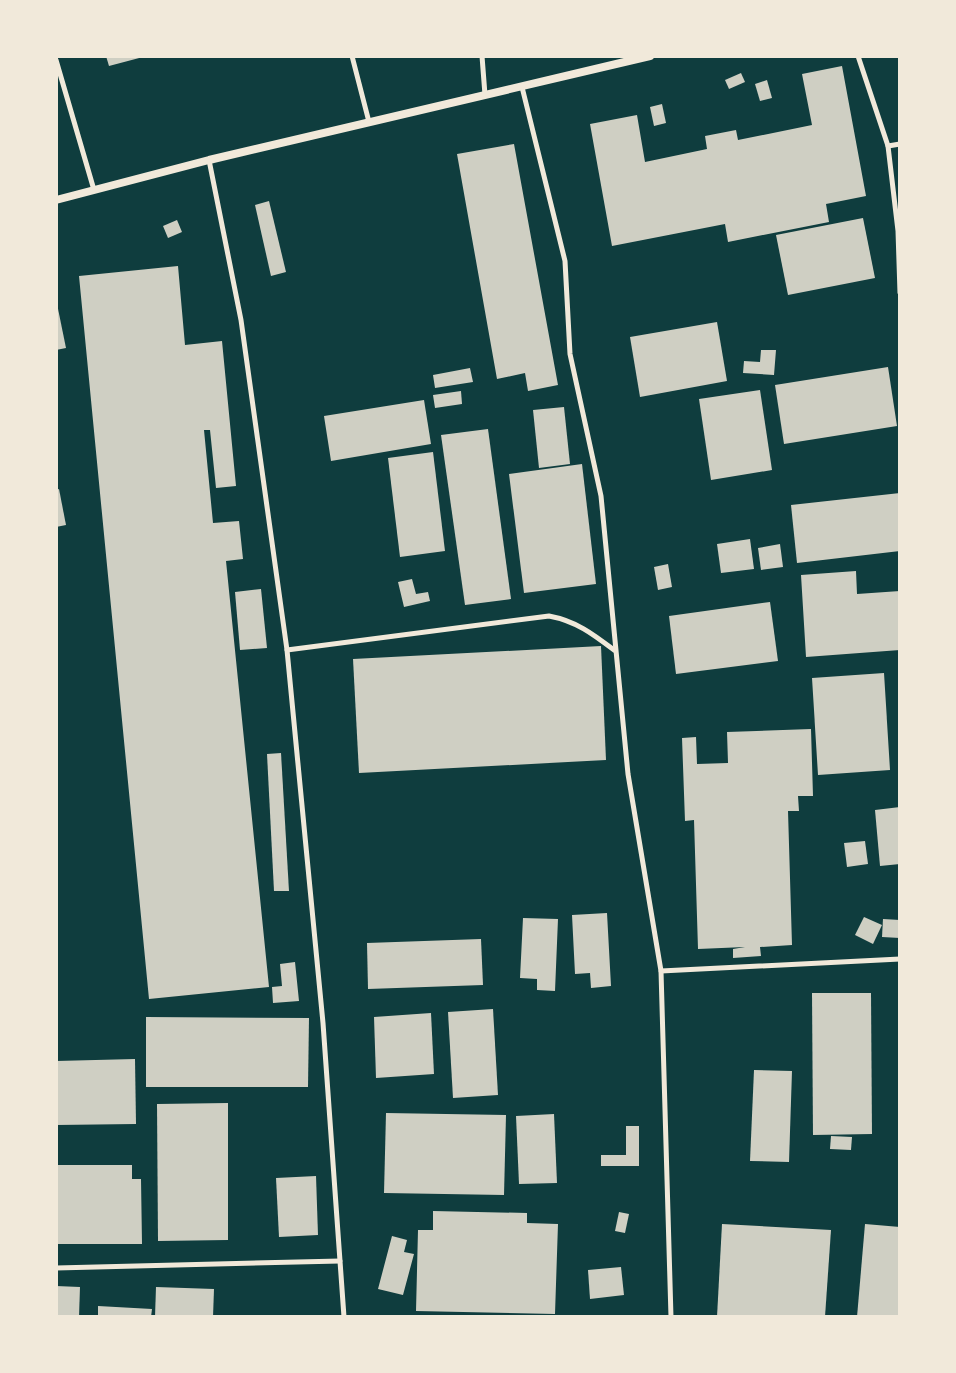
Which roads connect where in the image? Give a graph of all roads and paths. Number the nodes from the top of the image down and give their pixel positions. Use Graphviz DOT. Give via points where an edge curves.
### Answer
graph roads {
  1 [pos="352,56"];
  2 [pos="482,56"];
  3 [pos="650,56"];
  4 [pos="858,56"];
  5 [pos="56,60"];
  6 [pos="522,87"];
  7 [pos="485,95"];
  8 [pos="370,123"];
  9 [pos="900,144"];
  10 [pos="888,146"];
  11 [pos="209,160"];
  12 [pos="94,191"];
  13 [pos="56,200"];
  14 [pos="900,293"];
  15 [pos="287,650"];
  16 [pos="616,651"];
  17 [pos="900,959"];
  18 [pos="661,971"];
  19 [pos="340,1261"];
  20 [pos="56,1268"];
  21 [pos="344,1317"];
  22 [pos="671,1317"];
  1 -- 8 [label="lane"];
  2 -- 7 [label="lane"];
  3 -- 6 [label="street"];
  4 -- 10 [label="lane"];
  5 -- 12 [label="lane"];
  6 -- 7 [label="street"];
  6 -- 16 [label="lane" via="565,261 570,354 601,496"];
  7 -- 8 [label="street"];
  8 -- 11 [label="street"];
  9 -- 10 [label="lane"];
  10 -- 14 [label="lane"];
  11 -- 12 [label="street"];
  11 -- 15 [label="lane" via="241,320"];
  12 -- 13 [label="street"];
  15 -- 16 [label="lane" via="549,616 583,626"];
  15 -- 19 [label="lane"];
  16 -- 18 [label="lane" via="628,774"];
  17 -- 18 [label="lane"];
  18 -- 22 [label="lane"];
  19 -- 20 [label="lane"];
  19 -- 21 [label="lane"];
}
